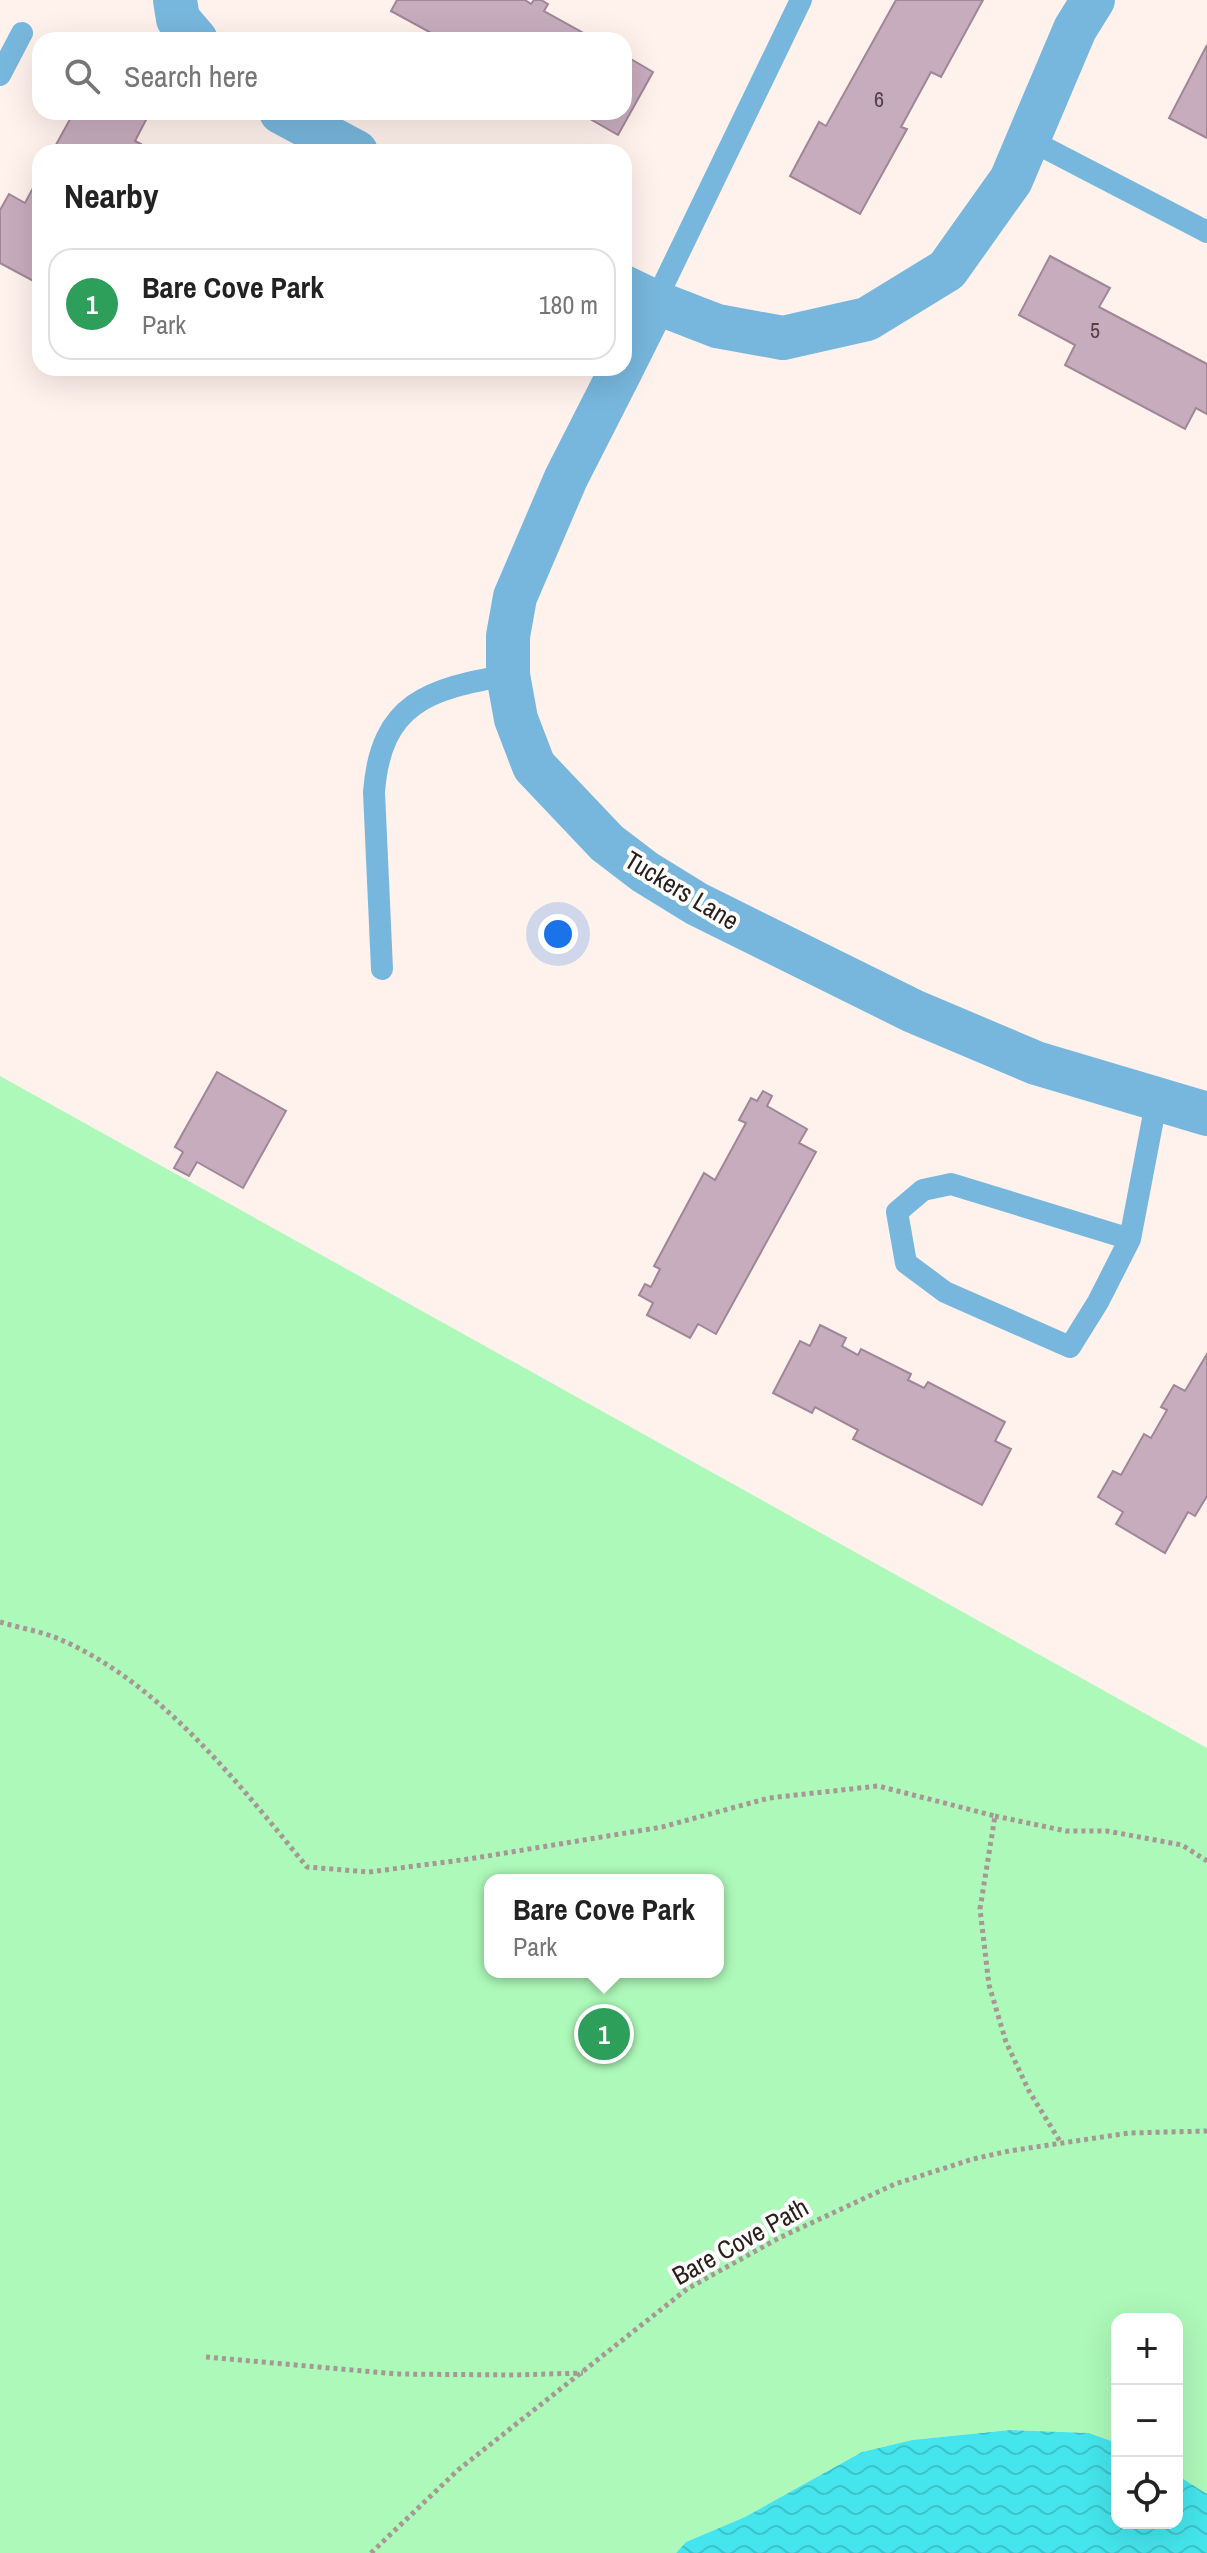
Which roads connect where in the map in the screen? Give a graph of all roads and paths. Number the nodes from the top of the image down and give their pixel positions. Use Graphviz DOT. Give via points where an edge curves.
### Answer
graph roads {
  1 [pos="175,0"];
  2 [pos="801,0"];
  3 [pos="1093,0"];
  4 [pos="189,32"];
  5 [pos="22,33"];
  6 [pos="0,75"];
  7 [pos="296,120"];
  8 [pos="1028,139"];
  9 [pos="341,144"];
  10 [pos="1207,232"];
  11 [pos="640,294"];
  12 [pos="632,328"];
  13 [pos="618,376"];
  14 [pos="508,675"];
  15 [pos="382,969"];
  16 [pos="1157,1098"];
  17 [pos="1207,1114"];
  18 [pos="1130,1239"];
  19 [pos="0,1622"];
  20 [pos="995,1816"];
  21 [pos="1207,1861"];
  22 [pos="1207,2131"];
  23 [pos="1061,2143"];
  24 [pos="206,2357"];
  25 [pos="583,2373"];
  26 [pos="371,2553"];
  1 -- 4 [label="street" via="178,19"];
  2 -- 11 [label="lane"];
  3 -- 8 [label="street" via="1075,29"];
  5 -- 6 [label="lane"];
  7 -- 9 [label="street"];
  8 -- 10 [label="lane"];
  8 -- 11 [label="street" via="1011,180 947,270 867,319 783,338 717,326"];
  11 -- 12 [label="street, Tuckers Lane"];
  13 -- 14 [label="street, Tuckers Lane" via="566,478 515,597"];
  14 -- 15 [label="lane" via="457,684 425,698 401,715 385,737 374,792"];
  14 -- 16 [label="street, Tuckers Lane" via="516,719 534,766 607,843 645,872 711,911 913,1011 1036,1063"];
  16 -- 17 [label="street, Tuckers Lane"];
  16 -- 18 [label="lane"];
  18 -- 18 [label="lane" via="1070,1347 945,1292 906,1263 897,1212 923,1190 951,1184"];
  19 -- 20 [label="path" via="59,1639 133,1681 256,1805 307,1867 369,1872 469,1859 662,1827 769,1798 878,1786"];
  20 -- 21 [label="path" via="1182,1845"];
  20 -- 23 [label="path" via="980,1909 989,1985 1006,2042"];
  22 -- 23 [label="path, Bare Cove Path" via="1129,2133"];
  23 -- 25 [label="path, Bare Cove Path" via="973,2159 895,2184 779,2238 687,2289"];
  24 -- 25 [label="path" via="397,2374"];
  25 -- 26 [label="path, Bare Cove Path" via="458,2470"];
}
